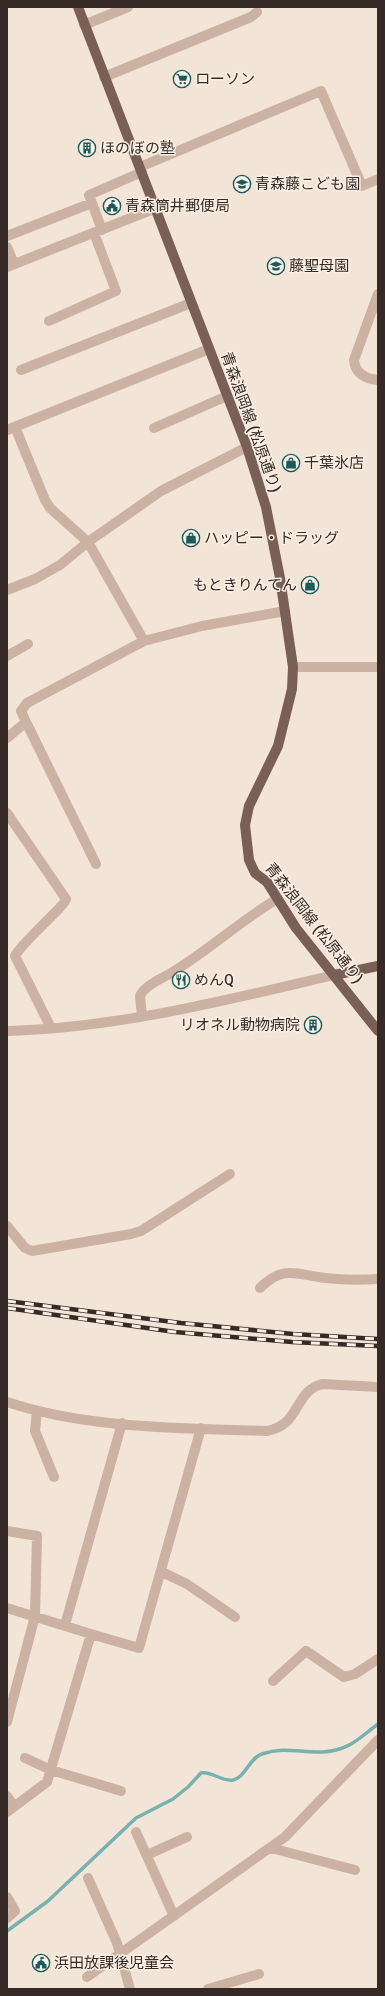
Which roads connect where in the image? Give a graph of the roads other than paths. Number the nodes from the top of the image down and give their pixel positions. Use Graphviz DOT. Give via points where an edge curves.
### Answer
graph roads {
  1 [pos="78,7"];
  2 [pos="128,7"];
  3 [pos="257,12"];
  4 [pos="84,24"];
  5 [pos="104,77"];
  6 [pos="141,169"];
  7 [pos="378,179"];
  8 [pos="92,203"];
  9 [pos="156,208"];
  10 [pos="98,232"];
  11 [pos="7,236"];
  12 [pos="7,247"];
  13 [pos="11,266"];
  14 [pos="378,294"];
  15 [pos="192,303"];
  16 [pos="49,321"];
  17 [pos="209,349"];
  18 [pos="22,370"];
  19 [pos="378,380"];
  20 [pos="227,396"];
  21 [pos="11,428"];
  22 [pos="154,428"];
  23 [pos="247,447"];
  24 [pos="88,542"];
  25 [pos="7,590"];
  26 [pos="285,611"];
  27 [pos="144,641"];
  28 [pos="28,644"];
  29 [pos="7,656"];
  30 [pos="293,667"];
  31 [pos="378,667"];
  32 [pos="26,722"];
  33 [pos="7,738"];
  34 [pos="7,813"];
  35 [pos="96,864"];
  36 [pos="277,899"];
  37 [pos="378,966"];
  38 [pos="334,975"];
  39 [pos="142,1016"];
  40 [pos="51,1028"];
  41 [pos="7,1031"];
  42 [pos="378,1031"];
  43 [pos="230,1174"];
  44 [pos="7,1226"];
  45 [pos="378,1279"];
  46 [pos="260,1288"];
  47 [pos="378,1387"];
  48 [pos="7,1402"];
  49 [pos="37,1411"];
  50 [pos="122,1423"];
  51 [pos="202,1428"];
  52 [pos="54,1477"];
  53 [pos="7,1531"];
  54 [pos="162,1572"];
  55 [pos="7,1608"];
  56 [pos="35,1616"];
  57 [pos="235,1617"];
  58 [pos="65,1625"];
  59 [pos="91,1634"];
  60 [pos="378,1659"];
  61 [pos="273,1681"];
  62 [pos="7,1722"];
  63 [pos="378,1740"];
  64 [pos="25,1758"];
  65 [pos="51,1770"];
  66 [pos="120,1791"];
  67 [pos="7,1796"];
  68 [pos="11,1809"];
  69 [pos="136,1832"];
  70 [pos="187,1837"];
  71 [pos="271,1848"];
  72 [pos="147,1855"];
  73 [pos="354,1870"];
  74 [pos="88,1878"];
  75 [pos="7,1897"];
  76 [pos="174,1916"];
  77 [pos="7,1918"];
  78 [pos="119,1955"];
  79 [pos="259,1974"];
  80 [pos="87,1977"];
  81 [pos="130,1989"];
  82 [pos="208,1989"];
  1 -- 4 [label="main road, 青森浪岡線 (松原通り)"];
  2 -- 4 [label="street"];
  3 -- 5 [label="street" via="251,17"];
  4 -- 5 [label="main road, 青森浪岡線 (松原通り)"];
  5 -- 6 [label="main road, 青森浪岡線 (松原通り)"];
  6 -- 7 [label="street" via="320,91 362,186"];
  6 -- 8 [label="street" via="91,193 89,195"];
  6 -- 9 [label="main road, 青森浪岡線 (松原通り)"];
  8 -- 10 [label="street"];
  8 -- 11 [label="street"];
  9 -- 10 [label="street"];
  9 -- 15 [label="main road, 青森浪岡線 (松原通り)"];
  10 -- 13 [label="street"];
  10 -- 16 [label="street" via="116,291"];
  12 -- 13 [label="street"];
  14 -- 19 [label="street" via="354,360 355,366 365,378"];
  15 -- 17 [label="main road, 青森浪岡線 (松原通り)"];
  15 -- 18 [label="street"];
  17 -- 20 [label="main road, 青森浪岡線 (松原通り)"];
  17 -- 21 [label="street"];
  20 -- 22 [label="street"];
  20 -- 23 [label="main road, 青森浪岡線 (松原通り)"];
  21 -- 24 [label="street" via="50,508"];
  23 -- 24 [label="street" via="161,491"];
  23 -- 26 [label="main road, 青森浪岡線 (松原通り)" via="266,506"];
  24 -- 25 [label="street" via="60,565"];
  24 -- 27 [label="street"];
  26 -- 27 [label="street" via="202,626"];
  26 -- 30 [label="main road, 青森浪岡線 (松原通り)"];
  27 -- 32 [label="street" via="27,703 21,711"];
  28 -- 29 [label="street"];
  30 -- 31 [label="street"];
  30 -- 36 [label="main road, 青森浪岡線 (松原通り)" via="292,689 278,746 249,806 245,825 247,849 255,873 267,882"];
  32 -- 33 [label="street"];
  32 -- 35 [label="street"];
  34 -- 40 [label="street" via="66,899 15,956"];
  36 -- 38 [label="main road, 青森浪岡線 (松原通り)" via="296,928"];
  36 -- 39 [label="street" via="182,966 146,988 140,996"];
  37 -- 38 [label="main road"];
  38 -- 39 [label="street"];
  38 -- 42 [label="main road, 青森浪岡線 (松原通り)"];
  39 -- 40 [label="street"];
  40 -- 41 [label="street"];
  43 -- 44 [label="street" via="141,1231 131,1234 32,1252 25,1248"];
  45 -- 46 [label="street" via="337,1279 293,1272 274,1276"];
  47 -- 51 [label="street" via="322,1384 315,1386 303,1396 292,1417 278,1429 267,1431"];
  48 -- 49 [label="street"];
  49 -- 50 [label="street"];
  49 -- 52 [label="street" via="35,1431"];
  50 -- 51 [label="street"];
  50 -- 58 [label="street"];
  51 -- 54 [label="street"];
  53 -- 56 [label="street" via="36,1536"];
  54 -- 57 [label="street" via="187,1584"];
  54 -- 59 [label="street" via="139,1648"];
  55 -- 56 [label="street"];
  56 -- 58 [label="street"];
  56 -- 62 [label="street"];
  58 -- 59 [label="street"];
  59 -- 65 [label="street"];
  60 -- 61 [label="street" via="355,1674 344,1677 306,1651"];
  63 -- 71 [label="street" via="285,1837"];
  64 -- 65 [label="street"];
  65 -- 66 [label="street"];
  65 -- 68 [label="street" via="47,1782"];
  67 -- 68 [label="street"];
  69 -- 72 [label="street"];
  70 -- 72 [label="street"];
  71 -- 73 [label="street"];
  71 -- 76 [label="street"];
  72 -- 76 [label="street"];
  74 -- 78 [label="street" via="117,1943"];
  75 -- 77 [label="street" via="15,1911"];
  76 -- 78 [label="street"];
  78 -- 80 [label="street"];
  78 -- 81 [label="street"];
  79 -- 82 [label="street"];
}
